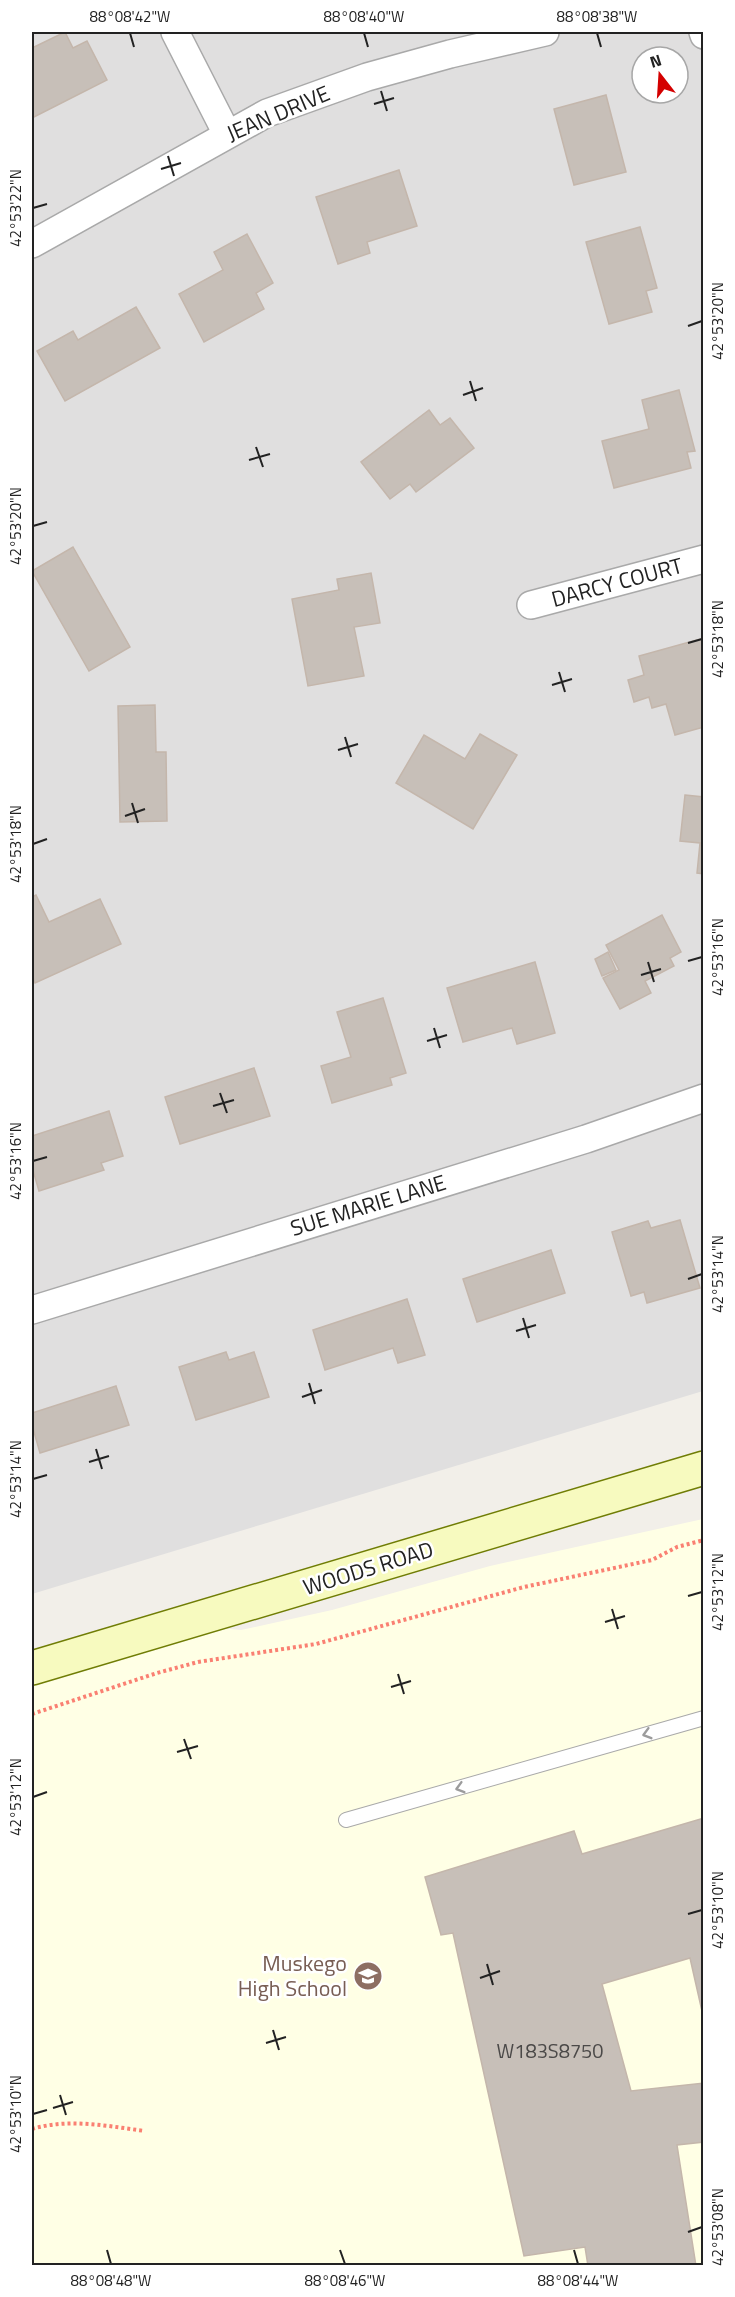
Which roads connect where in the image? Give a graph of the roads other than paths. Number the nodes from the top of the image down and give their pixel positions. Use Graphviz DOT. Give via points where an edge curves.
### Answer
graph roads {
  1 [pos="175,32"];
  2 [pos="545,32"];
  3 [pos="227,134"];
  4 [pos="32,244"];
  5 [pos="704,559"];
  6 [pos="531,605"];
  7 [pos="704,1098"];
  8 [pos="32,1310"];
  9 [pos="704,1468"];
  10 [pos="32,1668"];
  11 [pos="704,1719"];
  12 [pos="345,1820"];
  1 -- 3 [label="street"];
  2 -- 3 [label="street, JEAN DRIVE" via="367,77 267,113"];
  3 -- 4 [label="street, JEAN DRIVE"];
  5 -- 6 [label="street, DARCY COURT"];
  7 -- 8 [label="street, SUE MARIE LANE" via="586,1139"];
  9 -- 10 [label="street, WOODS ROAD"];
  11 -- 12 [label="lane, one-way"];
}
